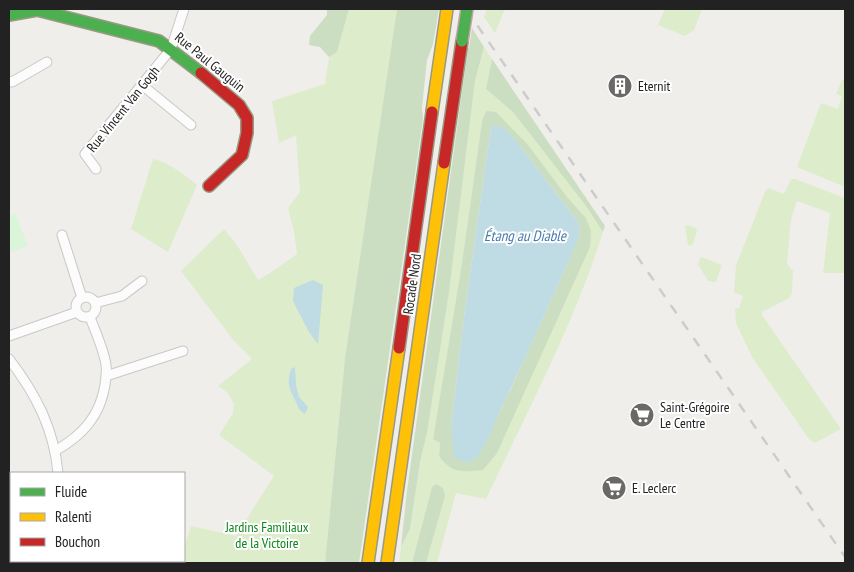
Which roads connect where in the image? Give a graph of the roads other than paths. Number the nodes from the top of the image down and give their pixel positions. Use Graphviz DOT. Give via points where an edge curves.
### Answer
graph roads {
  1 [pos="184,9"];
  2 [pos="467,9"];
  3 [pos="446,13"];
  4 [pos="9,15"];
  5 [pos="171,49"];
  6 [pos="47,62"];
  7 [pos="9,81"];
  8 [pos="142,85"];
  9 [pos="190,125"];
  10 [pos="96,169"];
  11 [pos="209,186"];
  12 [pos="62,235"];
  13 [pos="142,281"];
  14 [pos="82,298"];
  15 [pos="95,303"];
  16 [pos="77,312"];
  17 [pos="90,317"];
  18 [pos="9,336"];
  19 [pos="182,351"];
  20 [pos="9,359"];
  21 [pos="106,376"];
  22 [pos="56,450"];
  23 [pos="58,472"];
  24 [pos="368,563"];
  25 [pos="387,563"];
  1 -- 5 [label="street"];
  2 -- 25 [label="main road, Rocade Nord, bridge"];
  3 -- 24 [label="main road, Rocade Nord"];
  4 -- 5 [label="main road, Rue Paul Gauguin" via="37,10 159,41"];
  5 -- 8 [label="street, Rue Vincent Van Gogh"];
  5 -- 11 [label="main road, Rue Paul Gauguin" via="222,89 247,118 242,154"];
  6 -- 7 [label="street"];
  8 -- 9 [label="street"];
  8 -- 10 [label="street, Rue Vincent Van Gogh" via="85,154"];
  12 -- 14 [label="street"];
  13 -- 15 [label="street" via="122,296"];
  14 -- 15 [label="street" via="92,299"];
  14 -- 16 [label="street" via="76,306"];
  15 -- 17 [label="street" via="94,314"];
  16 -- 17 [label="street" via="80,316"];
  16 -- 18 [label="street"];
  17 -- 21 [label="street" via="106,364"];
  19 -- 21 [label="street"];
  20 -- 22 [label="street" via="35,396"];
  21 -- 22 [label="street" via="103,397 93,419 74,440"];
  22 -- 23 [label="street"];
}
